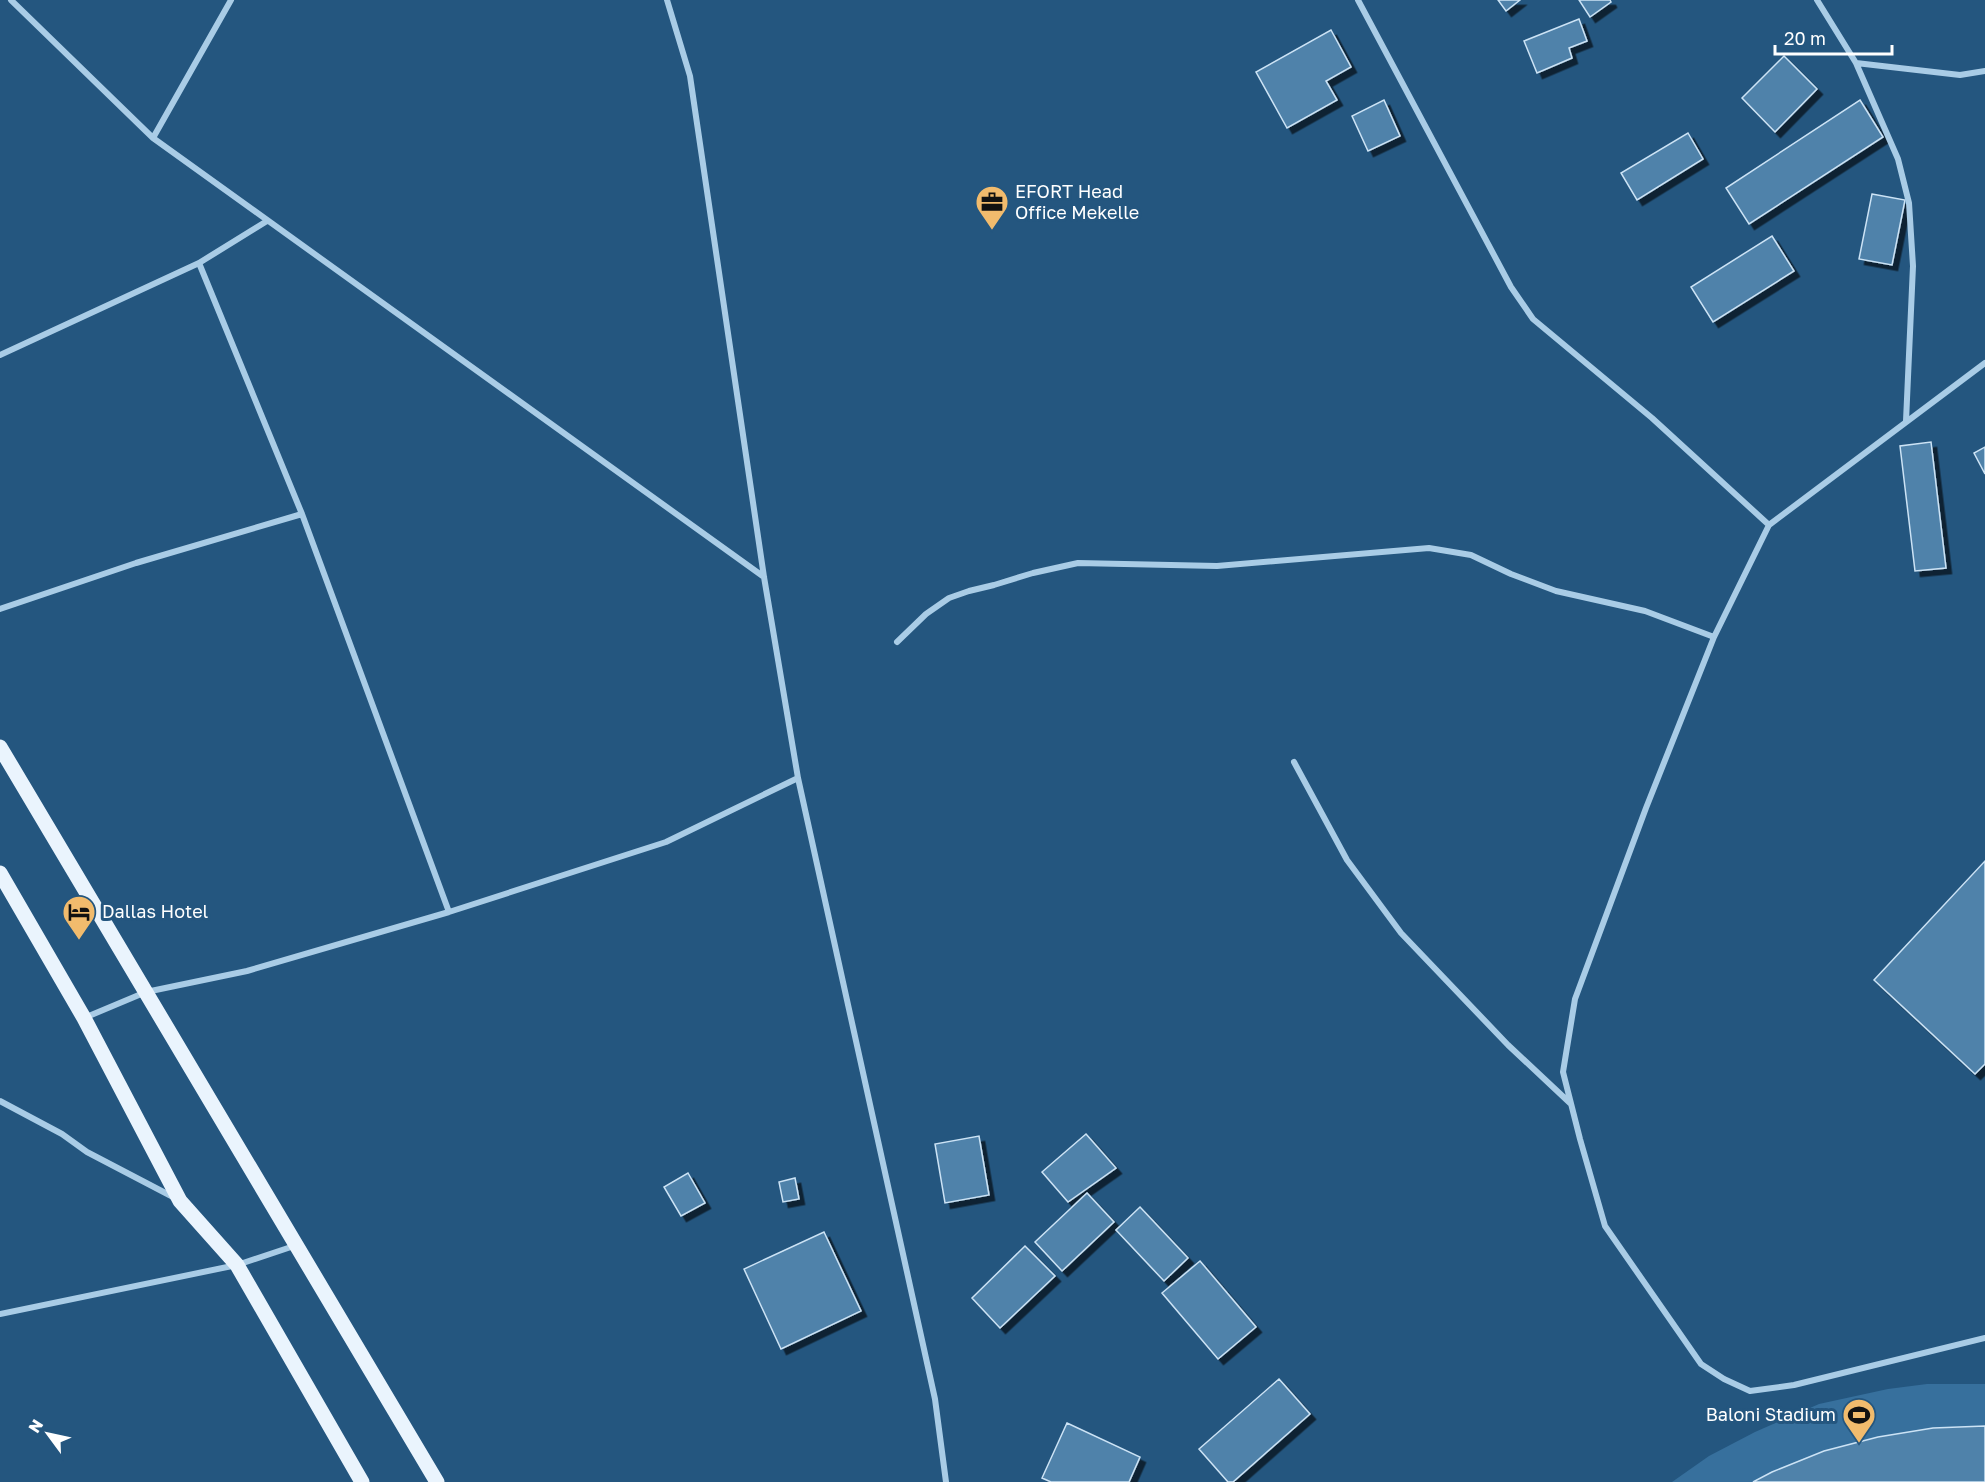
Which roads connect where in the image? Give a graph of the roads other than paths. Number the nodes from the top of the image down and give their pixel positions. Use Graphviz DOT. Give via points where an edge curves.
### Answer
graph roads {
  1 [pos="11,0"];
  2 [pos="231,0"];
  3 [pos="667,0"];
  4 [pos="1358,0"];
  5 [pos="1817,0"];
  6 [pos="1856,63"];
  7 [pos="1985,71"];
  8 [pos="153,138"];
  9 [pos="267,221"];
  10 [pos="199,263"];
  11 [pos="0,355"];
  12 [pos="1985,363"];
  13 [pos="1906,421"];
  14 [pos="302,514"];
  15 [pos="1769,525"];
  16 [pos="764,577"];
  17 [pos="0,609"];
  18 [pos="1714,637"];
  19 [pos="897,642"];
  20 [pos="0,747"];
  21 [pos="1294,762"];
  22 [pos="798,778"];
  23 [pos="0,873"];
  24 [pos="449,912"];
  25 [pos="146,992"];
  26 [pos="84,1018"];
  27 [pos="0,1101"];
  28 [pos="1571,1104"];
  29 [pos="180,1201"];
  30 [pos="296,1246"];
  31 [pos="237,1265"];
  32 [pos="0,1314"];
  33 [pos="1985,1338"];
  34 [pos="362,1482"];
  35 [pos="437,1482"];
  36 [pos="946,1482"];
  1 -- 8 [label="street"];
  2 -- 8 [label="street"];
  3 -- 16 [label="street" via="690,76"];
  4 -- 15 [label="street" via="1511,287 1533,319 1652,418"];
  5 -- 6 [label="street"];
  6 -- 7 [label="street" via="1960,75"];
  6 -- 13 [label="street" via="1898,159 1909,203 1913,266"];
  8 -- 9 [label="street"];
  9 -- 10 [label="street"];
  9 -- 16 [label="street"];
  10 -- 11 [label="street"];
  10 -- 14 [label="street"];
  12 -- 13 [label="street"];
  13 -- 15 [label="street"];
  14 -- 17 [label="street" via="136,563"];
  14 -- 24 [label="street"];
  15 -- 18 [label="street"];
  16 -- 22 [label="street"];
  18 -- 19 [label="street" via="1645,611 1556,591 1471,555 1429,548 1217,566 1078,563 949,598"];
  18 -- 28 [label="street" via="1575,999 1563,1072"];
  20 -- 25 [label="main road"];
  21 -- 28 [label="street" via="1347,860 1401,933 1508,1045"];
  22 -- 24 [label="street" via="666,842"];
  22 -- 36 [label="street" via="935,1399"];
  23 -- 26 [label="main road"];
  24 -- 25 [label="street" via="247,970"];
  25 -- 26 [label="street"];
  25 -- 30 [label="main road"];
  26 -- 29 [label="main road"];
  27 -- 29 [label="street"];
  28 -- 33 [label="street" via="1605,1227 1701,1364 1724,1379 1750,1391 1794,1385"];
  29 -- 31 [label="main road"];
  30 -- 31 [label="street"];
  30 -- 35 [label="main road"];
  31 -- 32 [label="street"];
  31 -- 34 [label="main road"];
}
